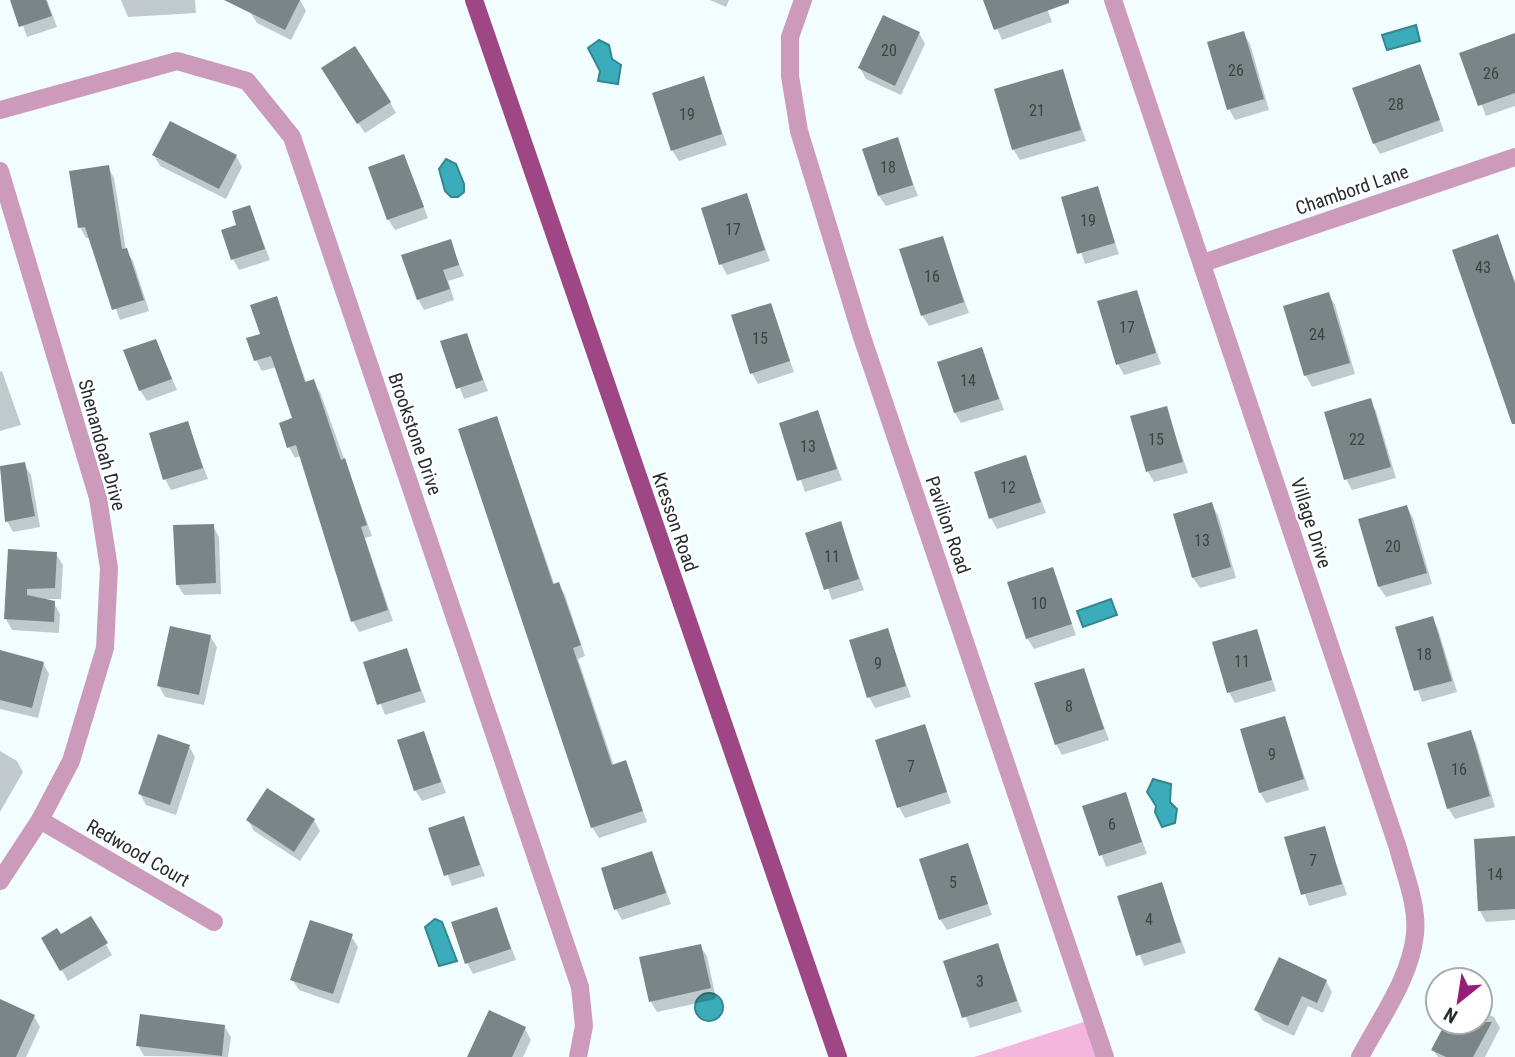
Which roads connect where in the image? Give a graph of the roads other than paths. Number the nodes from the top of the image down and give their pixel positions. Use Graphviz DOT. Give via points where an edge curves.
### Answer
graph roads {
  1 [pos="474,0"];
  2 [pos="803,0"];
  3 [pos="1113,0"];
  4 [pos="0,110"];
  5 [pos="1515,157"];
  6 [pos="0,171"];
  7 [pos="1203,262"];
  8 [pos="40,820"];
  9 [pos="0,881"];
  10 [pos="214,922"];
  11 [pos="578,1057"];
  12 [pos="838,1057"];
  13 [pos="1105,1057"];
  14 [pos="1360,1057"];
  1 -- 12 [label="main road, Kresson Road"];
  2 -- 13 [label="street, Pavilion Road" via="790,37 790,76 799,131 861,334"];
  3 -- 7 [label="street, Village Drive"];
  4 -- 11 [label="street, Brookstone Drive" via="177,61 247,81 292,137 580,987 584,1026"];
  5 -- 7 [label="street, Chambord Lane"];
  6 -- 8 [label="street, Shenandoah Drive" via="98,498 109,568 105,648 71,761"];
  7 -- 14 [label="street, Village Drive" via="1398,848 1415,915 1407,966"];
  8 -- 9 [label="street, Shenandoah Drive"];
  8 -- 10 [label="street, Redwood Court"];
}
